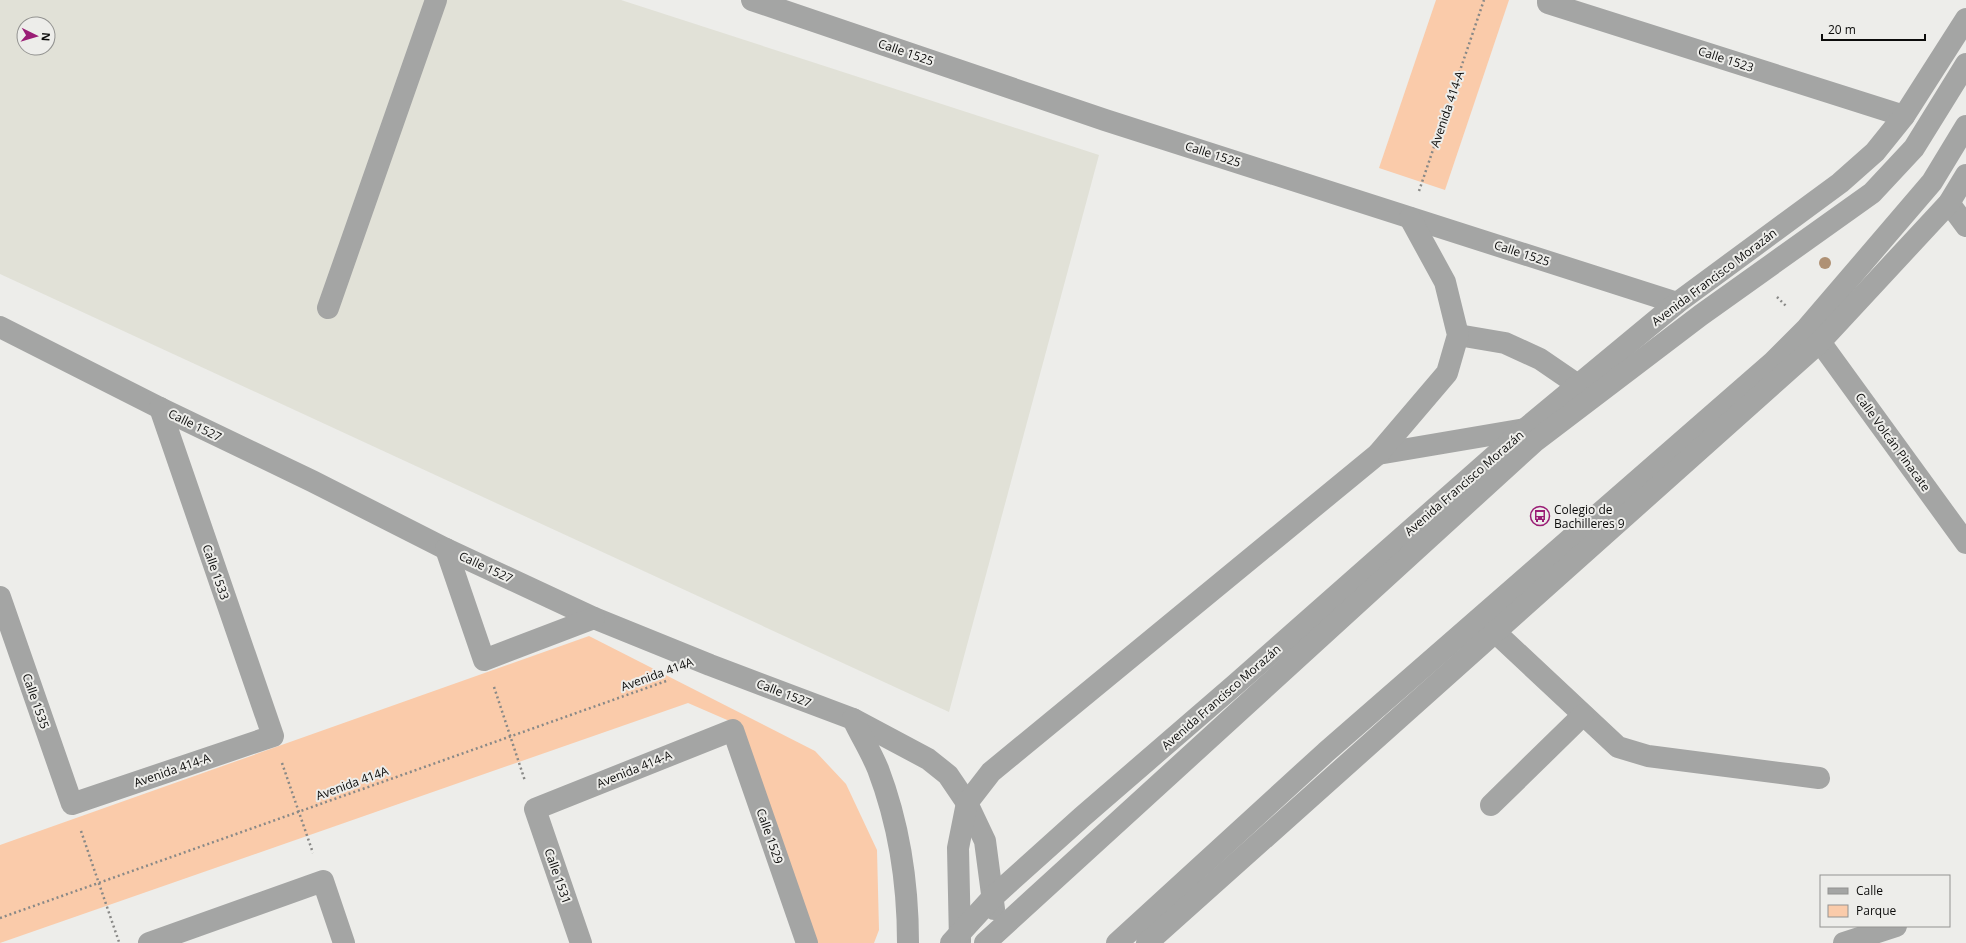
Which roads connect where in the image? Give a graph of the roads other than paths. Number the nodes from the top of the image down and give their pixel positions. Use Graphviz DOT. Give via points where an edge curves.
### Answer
graph roads {
  1 [pos="436,0"];
  2 [pos="752,0"];
  3 [pos="1548,1"];
  4 [pos="1966,19"];
  5 [pos="1966,64"];
  6 [pos="1904,116"];
  7 [pos="1966,126"];
  8 [pos="1966,175"];
  9 [pos="1949,202"];
  10 [pos="1410,218"];
  11 [pos="1966,226"];
  12 [pos="1677,303"];
  13 [pos="328,308"];
  14 [pos="0,327"];
  15 [pos="1458,335"];
  16 [pos="1813,335"];
  17 [pos="1578,385"];
  18 [pos="160,408"];
  19 [pos="1525,429"];
  20 [pos="1378,454"];
  21 [pos="1966,543"];
  22 [pos="446,549"];
  23 [pos="0,598"];
  24 [pos="594,618"];
  25 [pos="1495,632"];
  26 [pos="1583,715"];
  27 [pos="853,719"];
  28 [pos="733,730"];
  29 [pos="273,736"];
  30 [pos="1819,778"];
  31 [pos="967,803"];
  32 [pos="72,804"];
  33 [pos="1491,805"];
  34 [pos="535,809"];
  35 [pos="993,897"];
  36 [pos="1893,927"];
  37 [pos="957,940"];
  38 [pos="993,940"];
  39 [pos="149,943"];
  40 [pos="344,943"];
  41 [pos="581,943"];
  42 [pos="807,943"];
  43 [pos="908,943"];
  44 [pos="1117,943"];
  45 [pos="1147,943"];
  46 [pos="1844,943"];
  1 -- 13 [label="street"];
  2 -- 10 [label="street, Calle 1525" via="1105,120"];
  3 -- 6 [label="street, Calle 1523"];
  4 -- 6 [label="street, Avenida Francisco Morazán"];
  5 -- 38 [label="street" via="1914,148 1872,193 1701,315 1534,442"];
  6 -- 12 [label="street, Avenida Francisco Morazán" via="1875,152 1840,183"];
  7 -- 16 [label="street" via="1932,182"];
  8 -- 9 [label="street"];
  9 -- 11 [label="street"];
  9 -- 16 [label="street"];
  10 -- 12 [label="street, Calle 1525"];
  10 -- 15 [label="street" via="1445,282"];
  12 -- 17 [label="street, Avenida Francisco Morazán"];
  14 -- 18 [label="street, Calle 1527"];
  15 -- 17 [label="street" via="1505,343 1540,359"];
  15 -- 20 [label="street" via="1447,373"];
  16 -- 21 [label="street, Calle Volcán Pinacate"];
  16 -- 25 [label="street"];
  16 -- 44 [label="street" via="1773,362 1326,752"];
  17 -- 19 [label="street, Avenida Francisco Morazán"];
  18 -- 22 [label="street, Calle 1527"];
  18 -- 29 [label="street, Calle 1533"];
  19 -- 20 [label="street"];
  19 -- 35 [label="street, Avenida Francisco Morazán"];
  20 -- 31 [label="street" via="1018,749 991,772"];
  22 -- 24 [label="street, Calle 1527"];
  22 -- 24 [label="street" via="484,660"];
  23 -- 32 [label="street, Calle 1535"];
  24 -- 27 [label="street, Calle 1527"];
  25 -- 26 [label="street"];
  25 -- 45 [label="street"];
  26 -- 30 [label="street" via="1618,747 1648,756"];
  26 -- 33 [label="street"];
  27 -- 31 [label="street, Calle 1527" via="928,759 948,775"];
  27 -- 43 [label="street" via="878,768 893,815 904,870"];
  28 -- 34 [label="street, Avenida 414-A"];
  28 -- 42 [label="street, Calle 1529"];
  29 -- 32 [label="street, Avenida 414-A"];
  31 -- 35 [label="street, Calle 1527" via="985,841"];
  31 -- 37 [label="street" via="958,848"];
  34 -- 41 [label="street, Calle 1531"];
  35 -- 37 [label="street, Avenida Francisco Morazán"];
  35 -- 38 [label="street, Calle 1527"];
  36 -- 46 [label="street"];
  39 -- 40 [label="street" via="323,881"];
}
